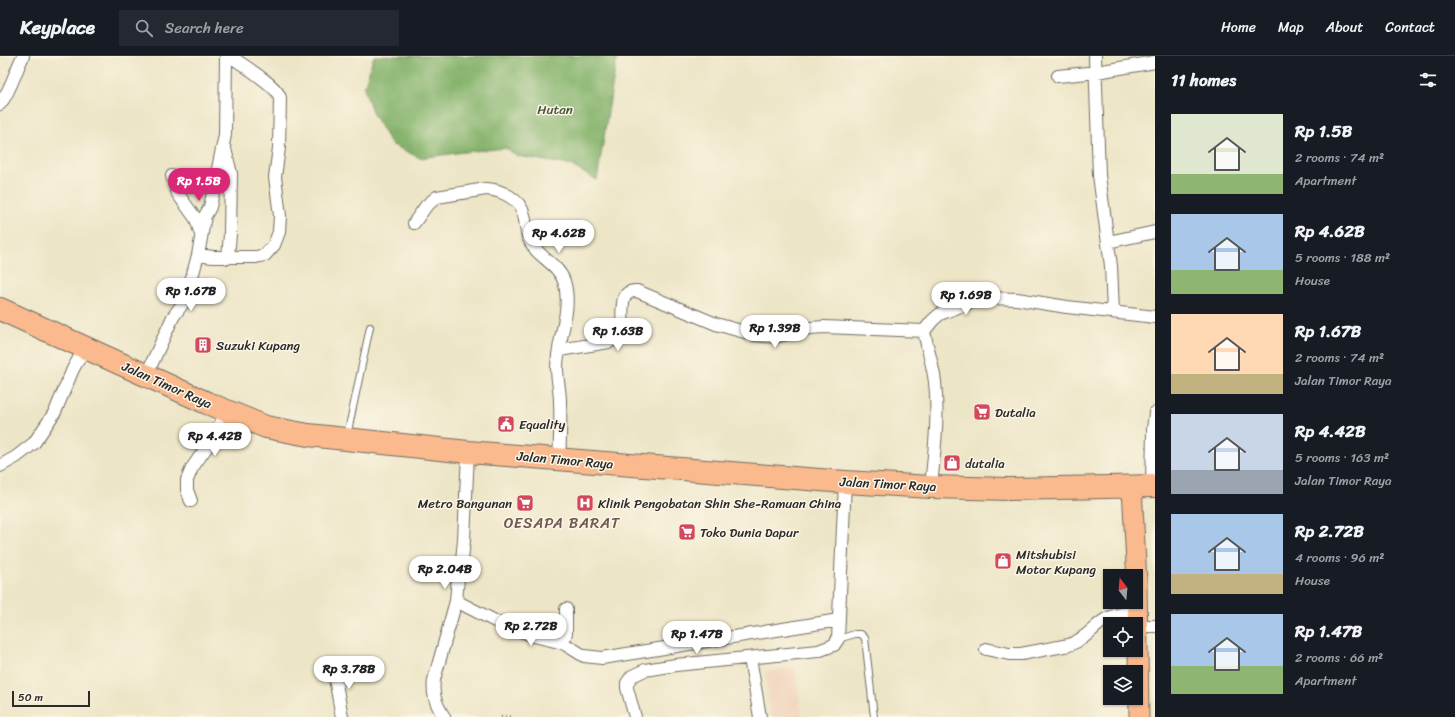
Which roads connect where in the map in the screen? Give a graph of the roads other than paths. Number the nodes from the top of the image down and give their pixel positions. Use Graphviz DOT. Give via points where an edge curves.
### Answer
graph roads {
  1 [pos="23,56"];
  2 [pos="226,56"];
  3 [pos="230,56"];
  4 [pos="1096,56"];
  5 [pos="1155,62"];
  6 [pos="1096,72"];
  7 [pos="1058,76"];
  8 [pos="0,104"];
  9 [pos="224,142"];
  10 [pos="172,176"];
  11 [pos="414,223"];
  12 [pos="1155,232"];
  13 [pos="201,236"];
  14 [pos="1108,242"];
  15 [pos="198,255"];
  16 [pos="228,258"];
  17 [pos="0,309"];
  18 [pos="1113,311"];
  19 [pos="1155,317"];
  20 [pos="370,327"];
  21 [pos="924,331"];
  22 [pos="85,348"];
  23 [pos="559,350"];
  24 [pos="146,376"];
  25 [pos="227,411"];
  26 [pos="1155,413"];
  27 [pos="346,440"];
  28 [pos="468,452"];
  29 [pos="559,460"];
  30 [pos="0,466"];
  31 [pos="846,482"];
  32 [pos="932,487"];
  33 [pos="1146,487"];
  34 [pos="191,501"];
  35 [pos="456,601"];
  36 [pos="566,609"];
  37 [pos="839,620"];
  38 [pos="1144,621"];
  39 [pos="838,639"];
  40 [pos="563,644"];
  41 [pos="986,649"];
  42 [pos="750,658"];
  43 [pos="333,667"];
  44 [pos="342,717"];
  45 [pos="444,717"];
  46 [pos="636,717"];
  47 [pos="760,717"];
  48 [pos="874,717"];
  49 [pos="1139,717"];
  1 -- 8 [label="street" via="9,92"];
  2 -- 9 [label="street"];
  3 -- 16 [label="street" via="279,93 279,148 275,177 280,216 279,232 274,245 266,255"];
  4 -- 6 [label="street"];
  5 -- 6 [label="street"];
  6 -- 7 [label="street"];
  6 -- 14 [label="street" via="1099,175"];
  9 -- 13 [label="street"];
  9 -- 16 [label="street" via="231,174"];
  10 -- 13 [label="street" via="178,194 196,220"];
  11 -- 23 [label="street" via="426,206 441,196 486,189 498,191 513,199 523,214 530,241 556,268 564,283 566,301"];
  12 -- 14 [label="street"];
  13 -- 15 [label="street"];
  14 -- 18 [label="street"];
  15 -- 16 [label="street"];
  15 -- 24 [label="street" via="186,299 173,317"];
  17 -- 22 [label="highway, Jalan Timor Raya"];
  18 -- 19 [label="street"];
  18 -- 21 [label="street" via="1017,299 988,298 940,314"];
  20 -- 27 [label="lane"];
  21 -- 23 [label="street" via="824,327 765,337 716,324 632,290 624,298 622,332 619,338"];
  21 -- 32 [label="street" via="936,384 937,426"];
  22 -- 24 [label="highway, Jalan Timor Raya"];
  22 -- 30 [label="street" via="55,412 34,443"];
  23 -- 29 [label="street"];
  24 -- 25 [label="highway, Jalan Timor Raya"];
  25 -- 27 [label="highway, Jalan Timor Raya" via="266,427"];
  25 -- 34 [label="street" via="187,480"];
  26 -- 33 [label="street"];
  27 -- 28 [label="highway, Jalan Timor Raya"];
  28 -- 29 [label="highway, Jalan Timor Raya"];
  28 -- 35 [label="street" via="464,540"];
  29 -- 31 [label="highway, Jalan Timor Raya"];
  31 -- 32 [label="highway, Jalan Timor Raya"];
  31 -- 37 [label="street"];
  32 -- 33 [label="highway, Jalan Timor Raya"];
  33 -- 38 [label="main road" via="1135,541"];
  35 -- 40 [label="street" via="499,623"];
  35 -- 45 [label="street" via="432,690"];
  36 -- 40 [label="street"];
  37 -- 39 [label="street"];
  37 -- 40 [label="street" via="602,658 584,656"];
  38 -- 41 [label="street" via="1114,616 1077,642 1021,654"];
  38 -- 49 [label="main road"];
  39 -- 42 [label="street" via="834,645 818,651"];
  39 -- 48 [label="lane" via="856,634 861,634 865,638"];
  42 -- 46 [label="street" via="676,665 645,670 632,676 627,688"];
  42 -- 47 [label="street"];
  43 -- 44 [label="street"];
}
